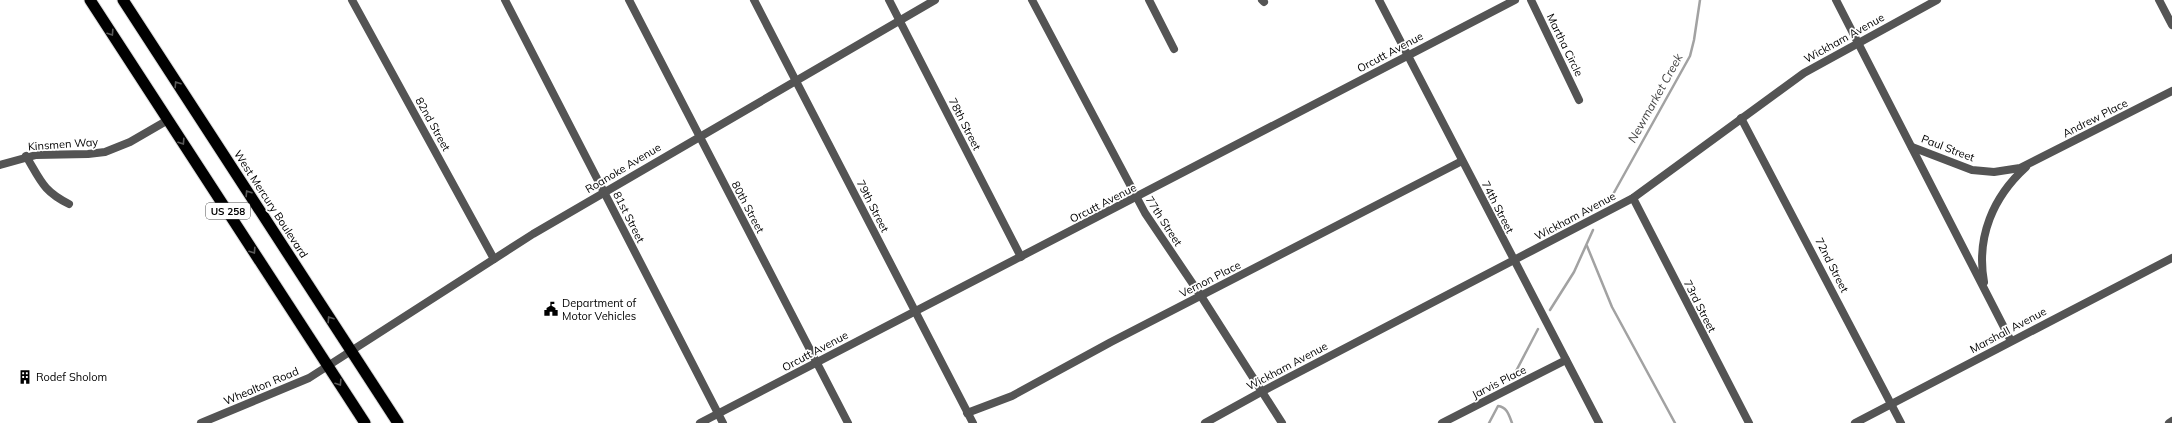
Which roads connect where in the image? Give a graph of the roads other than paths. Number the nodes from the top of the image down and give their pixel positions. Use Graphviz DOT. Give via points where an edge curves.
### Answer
graph roads {
  1 [pos="90,0"];
  2 [pos="117,0"];
  3 [pos="123,0"];
  4 [pos="352,0"];
  5 [pos="505,0"];
  6 [pos="629,0"];
  7 [pos="754,0"];
  8 [pos="889,0"];
  9 [pos="935,0"];
  10 [pos="1032,0"];
  11 [pos="1149,0"];
  12 [pos="1379,0"];
  13 [pos="1515,0"];
  14 [pos="1531,0"];
  15 [pos="1836,0"];
  16 [pos="1937,0"];
  17 [pos="2159,0"];
  18 [pos="130,12"];
  19 [pos="900,21"];
  20 [pos="2172,25"];
  21 [pos="1858,42"];
  22 [pos="1174,49"];
  23 [pos="1407,56"];
  24 [pos="796,80"];
  25 [pos="2172,91"];
  26 [pos="1579,100"];
  27 [pos="1741,118"];
  28 [pos="168,120"];
  29 [pos="698,136"];
  30 [pos="1912,147"];
  31 [pos="26,156"];
  32 [pos="1462,161"];
  33 [pos="0,165"];
  34 [pos="2028,165"];
  35 [pos="604,192"];
  36 [pos="1136,198"];
  37 [pos="1633,198"];
  38 [pos="69,204"];
  39 [pos="1021,257"];
  40 [pos="2172,258"];
  41 [pos="494,259"];
  42 [pos="1514,260"];
  43 [pos="1985,289"];
  44 [pos="1201,296"];
  45 [pos="915,312"];
  46 [pos="2011,341"];
  47 [pos="351,352"];
  48 [pos="1566,360"];
  49 [pos="817,362"];
  50 [pos="328,366"];
  51 [pos="1263,391"];
  52 [pos="1892,404"];
  53 [pos="718,413"];
  54 [pos="968,413"];
  55 [pos="2172,421"];
  56 [pos="201,423"];
  57 [pos="365,423"];
  58 [pos="398,423"];
  59 [pos="700,423"];
  60 [pos="723,423"];
  61 [pos="848,423"];
  62 [pos="973,423"];
  63 [pos="1205,423"];
  64 [pos="1282,423"];
  65 [pos="1442,423"];
  66 [pos="1599,423"];
  67 [pos="1749,423"];
  68 [pos="1855,423"];
  69 [pos="1901,423"];
  70 [pos="2169,423"];
  1 -- 28 [label="highway, US 258, one-way"];
  2 -- 18 [label="highway"];
  3 -- 18 [label="highway, West Mercury Boulevard / US 258"];
  4 -- 41 [label="street, 82nd Street"];
  5 -- 35 [label="street, 81st Street"];
  6 -- 29 [label="street, 80th Street"];
  7 -- 24 [label="street, 79th Street"];
  8 -- 19 [label="street, 78th Street"];
  9 -- 19 [label="street, Roanoke Avenue"];
  10 -- 36 [label="street, 77th Street"];
  11 -- 22 [label="street"];
  12 -- 23 [label="street, 74th Street"];
  13 -- 23 [label="street, Orcutt Avenue"];
  14 -- 26 [label="street, Martha Circle"];
  15 -- 21 [label="street, Paul Street"];
  16 -- 21 [label="street, Wickham Avenue"];
  17 -- 20 [label="street"];
  47 -- 18 [label="highway, West Mercury Boulevard / US 258, one-way"];
  19 -- 24 [label="street, Roanoke Avenue"];
  19 -- 39 [label="street, 78th Street"];
  21 -- 27 [label="street, Wickham Avenue" via="1804,73"];
  21 -- 30 [label="street, Paul Street"];
  23 -- 32 [label="street, 74th Street"];
  23 -- 36 [label="street, Orcutt Avenue"];
  24 -- 29 [label="street, Roanoke Avenue"];
  24 -- 45 [label="street, 79th Street"];
  25 -- 34 [label="street, Andrew Place"];
  27 -- 37 [label="street, Wickham Avenue"];
  27 -- 52 [label="street, 72nd Street"];
  28 -- 31 [label="street, Kinsmen Way" via="130,142 105,152"];
  28 -- 50 [label="highway, US 258, one-way"];
  29 -- 35 [label="street, Roanoke Avenue"];
  29 -- 49 [label="street, 80th Street"];
  30 -- 34 [label="street, Paul Street" via="1972,170 2005,171"];
  30 -- 43 [label="street, Paul Street"];
  31 -- 33 [label="street, Kinsmen Way"];
  31 -- 38 [label="street" via="46,189"];
  32 -- 42 [label="street, 74th Street"];
  32 -- 44 [label="street, Vernon Place"];
  34 -- 43 [label="street, Paul Street" via="2000,196 1986,225 1982,252"];
  35 -- 41 [label="street, Roanoke Avenue"];
  35 -- 53 [label="street, 81st Street"];
  36 -- 39 [label="street, Orcutt Avenue"];
  36 -- 44 [label="street, 77th Street"];
  37 -- 42 [label="street, Wickham Avenue"];
  37 -- 67 [label="street, 73rd Street"];
  39 -- 45 [label="street, Orcutt Avenue"];
  40 -- 46 [label="street, Marshall Avenue"];
  41 -- 47 [label="street, Roanoke Avenue"];
  42 -- 48 [label="street, 74th Street"];
  42 -- 51 [label="street, Wickham Avenue"];
  43 -- 46 [label="street, Paul Street"];
  44 -- 51 [label="street, 77th Street"];
  44 -- 54 [label="street, Vernon Place" via="1012,396"];
  45 -- 49 [label="street, Orcutt Avenue"];
  45 -- 54 [label="street, 79th Street"];
  46 -- 52 [label="street, Marshall Avenue"];
  47 -- 50 [label="street, Roanoke Avenue"];
  47 -- 58 [label="highway, West Mercury Boulevard / US 258"];
  48 -- 65 [label="street, Jarvis Place"];
  48 -- 66 [label="street, 74th Street"];
  49 -- 53 [label="street, Orcutt Avenue"];
  49 -- 61 [label="street, 80th Street"];
  50 -- 56 [label="street, Whealton Road" via="295,384"];
  50 -- 57 [label="highway, US 258, one-way"];
  51 -- 63 [label="street, Wickham Avenue"];
  51 -- 64 [label="street, 77th Street"];
  52 -- 68 [label="street, Marshall Avenue"];
  52 -- 69 [label="street, 72nd Street"];
  53 -- 59 [label="street, Orcutt Avenue"];
  53 -- 60 [label="street, 81st Street"];
  54 -- 62 [label="street, 79th Street"];
  55 -- 70 [label="street"];
}
